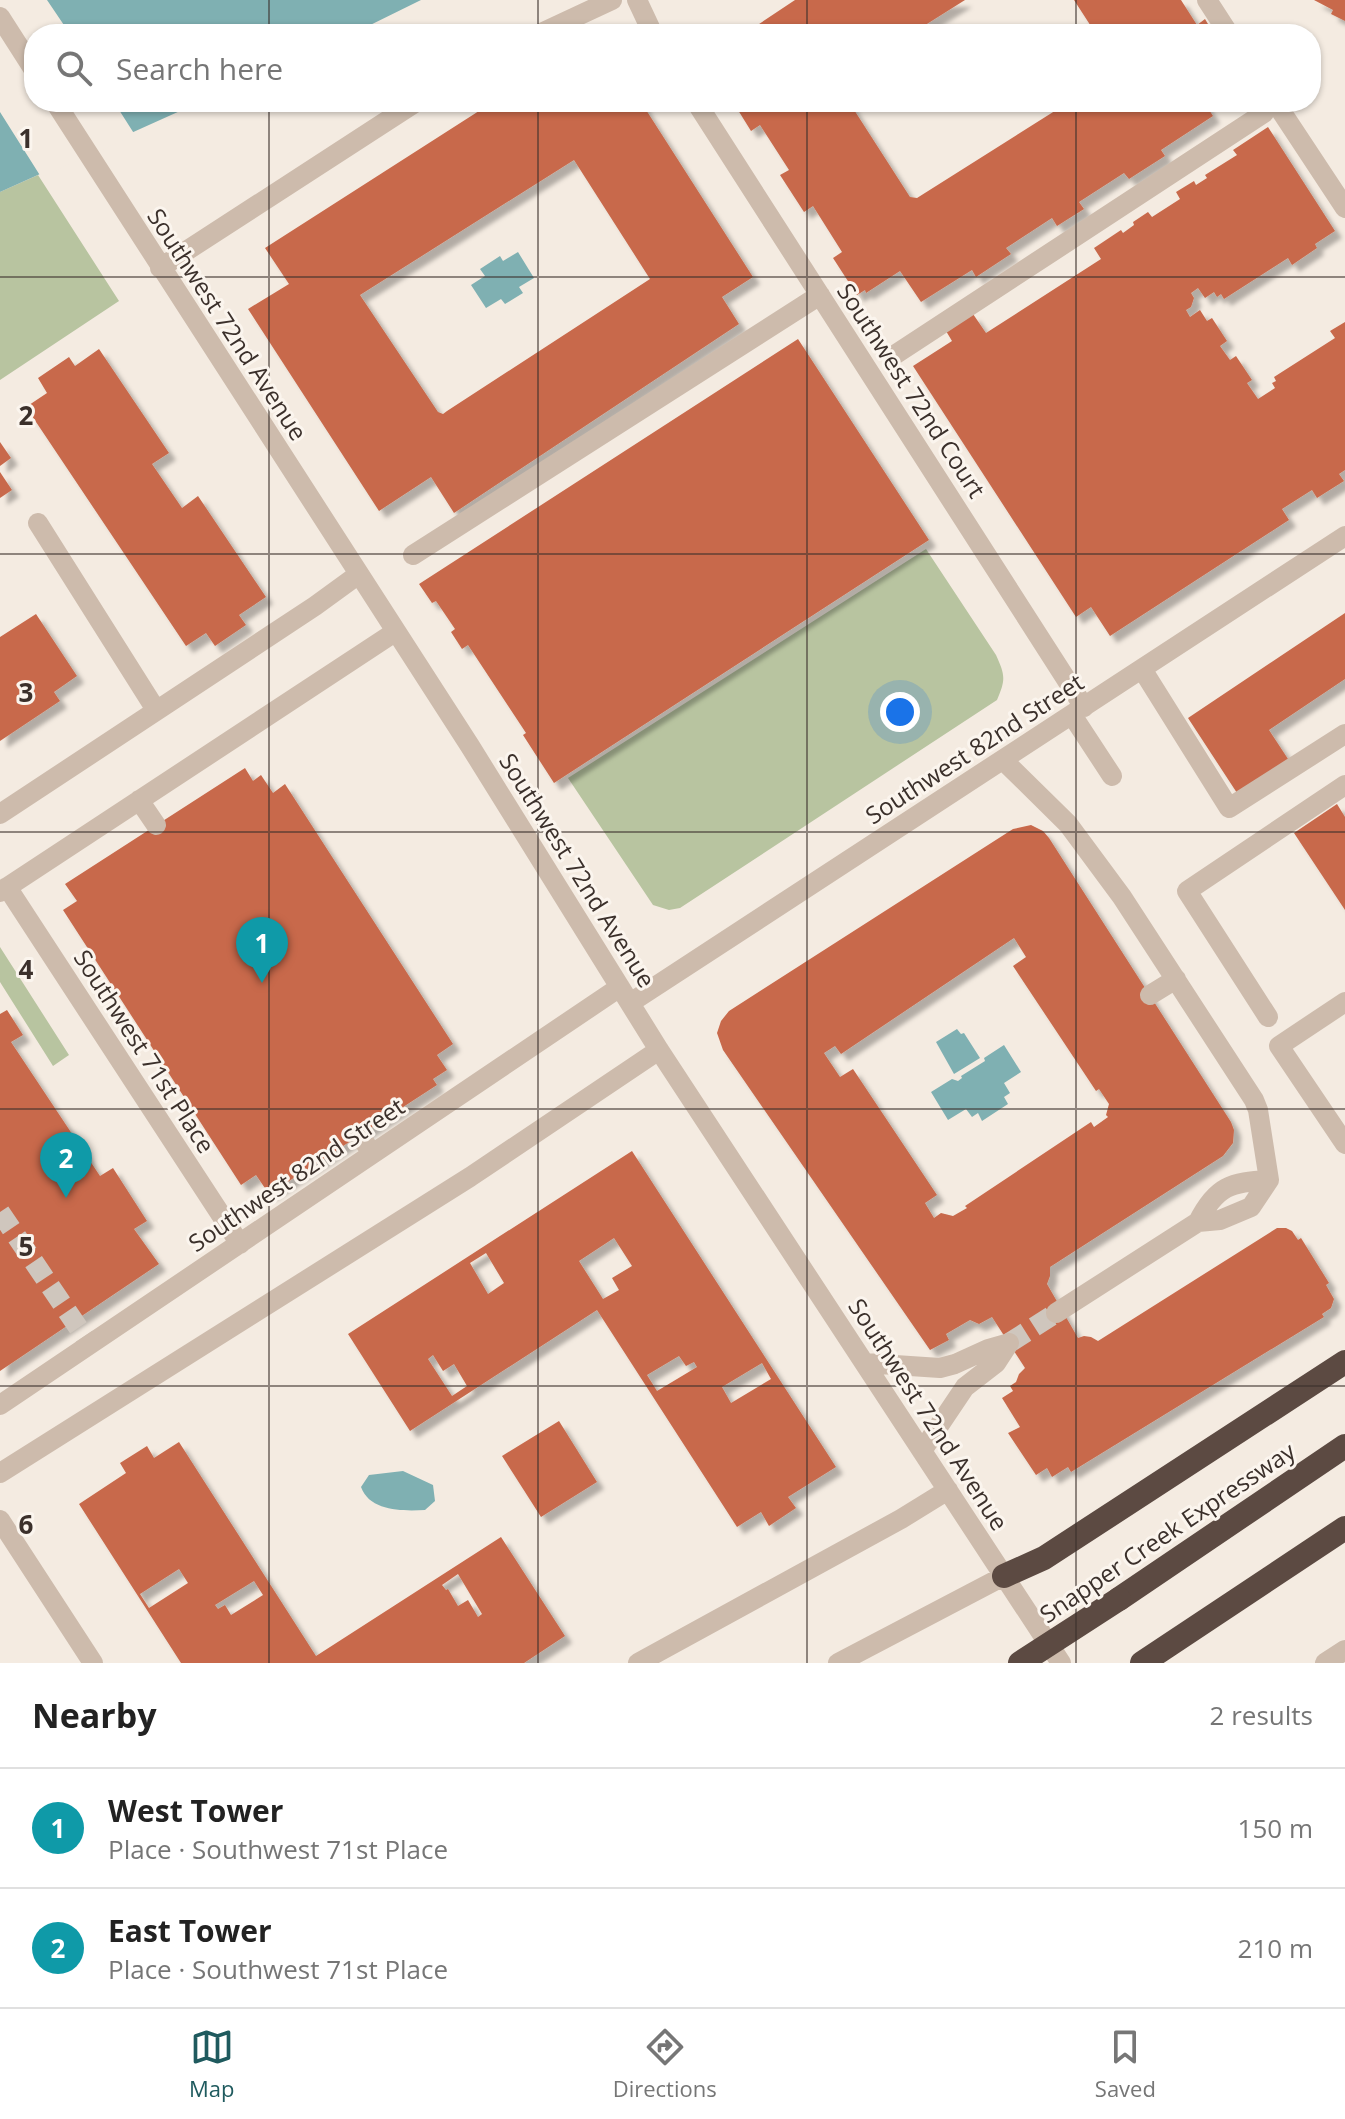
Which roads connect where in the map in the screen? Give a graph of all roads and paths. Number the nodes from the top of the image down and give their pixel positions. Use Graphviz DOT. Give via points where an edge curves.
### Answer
graph roads {
  1 [pos="612,0"];
  2 [pos="637,0"];
  3 [pos="1207,0"];
  4 [pos="0,17"];
  5 [pos="560,24"];
  6 [pos="648,24"];
  7 [pos="1223,24"];
  8 [pos="24,54"];
  9 [pos="61,112"];
  10 [pos="401,112"];
  11 [pos="702,112"];
  12 [pos="1264,112"];
  13 [pos="1273,112"];
  14 [pos="1345,208"];
  15 [pos="160,268"];
  16 [pos="820,295"];
  17 [pos="896,354"];
  18 [pos="38,523"];
  19 [pos="1345,536"];
  20 [pos="413,555"];
  21 [pos="359,574"];
  22 [pos="395,632"];
  23 [pos="1142,669"];
  24 [pos="156,710"];
  25 [pos="1078,711"];
  26 [pos="1345,734"];
  27 [pos="1003,760"];
  28 [pos="1112,776"];
  29 [pos="1345,785"];
  30 [pos="139,800"];
  31 [pos="0,814"];
  32 [pos="156,825"];
  33 [pos="3,889"];
  34 [pos="1176,979"];
  35 [pos="625,995"];
  36 [pos="1150,995"];
  37 [pos="1345,1002"];
  38 [pos="1268,1017"];
  39 [pos="659,1050"];
  40 [pos="360,1135"];
  41 [pos="1345,1144"];
  42 [pos="372,1154"];
  43 [pos="1269,1180"];
  44 [pos="1198,1222"];
  45 [pos="240,1244"];
  46 [pos="1056,1313"];
  47 [pos="1345,1362"];
  48 [pos="865,1363"];
  49 [pos="0,1405"];
  50 [pos="1345,1446"];
  51 [pos="922,1451"];
  52 [pos="0,1473"];
  53 [pos="948,1490"];
  54 [pos="0,1520"];
  55 [pos="1345,1528"];
  56 [pos="1004,1576"];
  57 [pos="1345,1650"];
  58 [pos="1149,1659"];
  59 [pos="93,1663"];
  60 [pos="638,1663"];
  61 [pos="838,1663"];
  62 [pos="1020,1663"];
  63 [pos="1061,1663"];
  64 [pos="1325,1663"];
  1 -- 5 [label="street"];
  2 -- 6 [label="street"];
  3 -- 7 [label="street"];
  4 -- 8 [label="street"];
  9 -- 15 [label="street, Southwest 72nd Avenue"];
  10 -- 15 [label="street"];
  11 -- 16 [label="street, Southwest 72nd Court"];
  12 -- 17 [label="street"];
  13 -- 14 [label="street"];
  15 -- 21 [label="street, Southwest 72nd Avenue"];
  16 -- 20 [label="street"];
  16 -- 25 [label="street, Southwest 72nd Court"];
  18 -- 24 [label="street"];
  19 -- 23 [label="street, Southwest 82nd Street"];
  21 -- 22 [label="street, Southwest 72nd Avenue"];
  21 -- 24 [label="street"];
  22 -- 30 [label="street"];
  22 -- 35 [label="street, Southwest 72nd Avenue"];
  23 -- 25 [label="street, Southwest 82nd Street"];
  23 -- 26 [label="street" via="1229,808"];
  24 -- 31 [label="street"];
  25 -- 27 [label="street, Southwest 82nd Street"];
  25 -- 28 [label="street, Southwest 72nd Court"];
  27 -- 34 [label="street" via="1068,824"];
  27 -- 35 [label="street, Southwest 82nd Street"];
  29 -- 38 [label="street" via="1187,891"];
  30 -- 32 [label="street"];
  30 -- 33 [label="street"];
  33 -- 45 [label="street, Southwest 71st Place"];
  34 -- 36 [label="street"];
  34 -- 43 [label="street" via="1254,1100"];
  35 -- 39 [label="street, Southwest 72nd Avenue"];
  35 -- 42 [label="street, Southwest 82nd Street"];
  37 -- 41 [label="street" via="1279,1046"];
  39 -- 48 [label="street, Southwest 72nd Avenue"];
  39 -- 52 [label="street" via="470,1177"];
  40 -- 42 [label="street"];
  42 -- 45 [label="street, Southwest 82nd Street"];
  43 -- 44 [label="street" via="1251,1207 1220,1220"];
  43 -- 44 [label="street" via="1229,1185 1207,1204"];
  44 -- 46 [label="street"];
  45 -- 49 [label="street, Southwest 82nd Street"];
  47 -- 56 [label="highway" via="1044,1558"];
  48 -- 51 [label="street, Southwest 72nd Avenue"];
  48 -- 51 [label="street" via="940,1368 1009,1343 996,1363 965,1387"];
  50 -- 62 [label="highway, Snapper Creek Expressway, bridge"];
  51 -- 53 [label="street, Southwest 72nd Avenue"];
  53 -- 56 [label="street, Southwest 72nd Avenue"];
  53 -- 60 [label="street"];
  54 -- 59 [label="street"];
  55 -- 58 [label="highway"];
  56 -- 61 [label="street"];
  56 -- 63 [label="street, Southwest 72nd Avenue"];
  57 -- 64 [label="street"];
}
